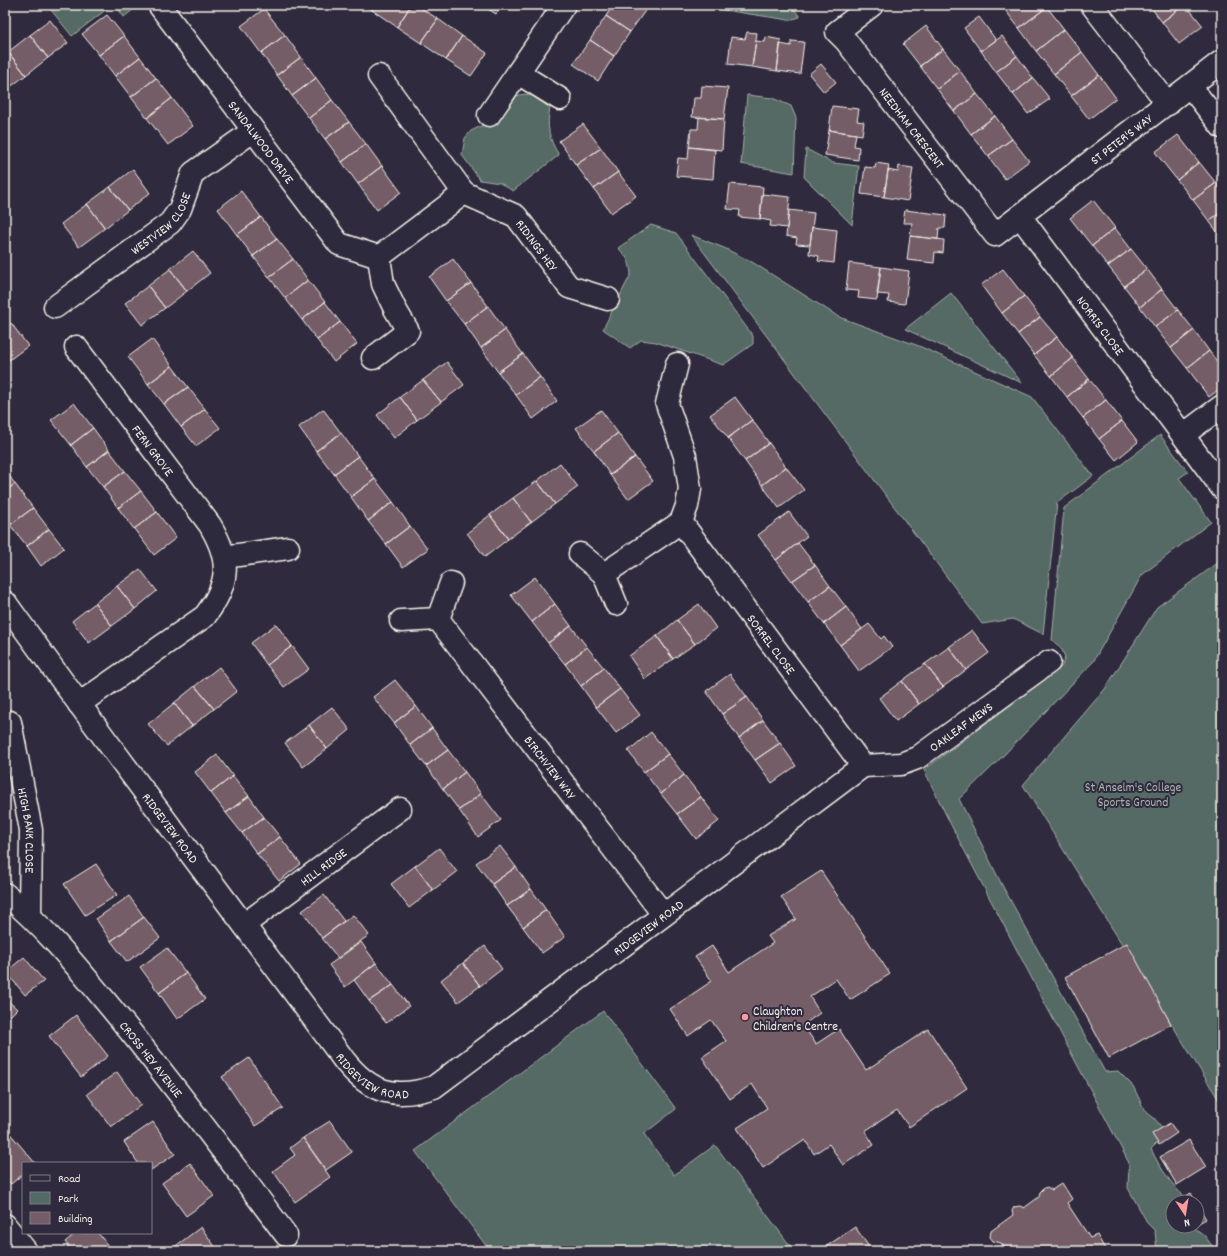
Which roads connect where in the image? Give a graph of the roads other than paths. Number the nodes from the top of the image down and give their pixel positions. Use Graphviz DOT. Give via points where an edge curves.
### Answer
graph roads {
  1 [pos="159,5"];
  2 [pos="564,5"];
  3 [pos="872,5"];
  4 [pos="1092,5"];
  5 [pos="1222,61"];
  6 [pos="518,73"];
  7 [pos="379,76"];
  8 [pos="1190,86"];
  9 [pos="560,100"];
  10 [pos="1168,104"];
  11 [pos="489,115"];
  12 [pos="1222,127"];
  13 [pos="253,131"];
  14 [pos="464,193"];
  15 [pos="1020,216"];
  16 [pos="379,257"];
  17 [pos="608,299"];
  18 [pos="55,307"];
  19 [pos="76,347"];
  20 [pos="374,358"];
  21 [pos="676,364"];
  22 [pos="1222,406"];
  23 [pos="1182,435"];
  24 [pos="1222,488"];
  25 [pos="681,522"];
  26 [pos="288,548"];
  27 [pos="580,554"];
  28 [pos="224,557"];
  29 [pos="604,574"];
  30 [pos="451,583"];
  31 [pos="5,602"];
  32 [pos="616,604"];
  33 [pos="438,619"];
  34 [pos="401,621"];
  35 [pos="1049,662"];
  36 [pos="79,704"];
  37 [pos="10,722"];
  38 [pos="863,766"];
  39 [pos="400,809"];
  40 [pos="5,894"];
  41 [pos="663,914"];
  42 [pos="30,915"];
  43 [pos="245,924"];
  44 [pos="5,1224"];
  45 [pos="286,1234"];
  46 [pos="26,1251"];
  1 -- 13 [label="street, SANDALWOOD DRIVE"];
  2 -- 6 [label="street"];
  3 -- 15 [label="street, NEEDHAM CRESCENT" via="837,32 995,234"];
  4 -- 10 [label="street"];
  5 -- 8 [label="street, ST PETER'S WAY"];
  6 -- 9 [label="street"];
  6 -- 11 [label="street"];
  7 -- 14 [label="street"];
  8 -- 10 [label="street, ST PETER'S WAY"];
  8 -- 12 [label="street"];
  10 -- 15 [label="street, ST PETER'S WAY"];
  13 -- 16 [label="street, SANDALWOOD DRIVE" via="339,244"];
  13 -- 18 [label="street, WESTVIEW CLOSE" via="193,173 180,209 170,223"];
  14 -- 16 [label="street"];
  14 -- 17 [label="street, RIDINGS HEY" via="516,216 569,287"];
  15 -- 23 [label="street, NORRIS CLOSE"];
  16 -- 20 [label="street" via="383,284 408,331"];
  19 -- 28 [label="street, FERN GROVE" via="210,525 221,543"];
  21 -- 25 [label="street" via="667,404 685,456 690,489"];
  22 -- 23 [label="street"];
  23 -- 24 [label="street, NORRIS CLOSE"];
  25 -- 29 [label="street"];
  25 -- 38 [label="street, SORREL CLOSE"];
  26 -- 28 [label="street"];
  27 -- 29 [label="street"];
  28 -- 36 [label="street, FERN GROVE" via="224,582 217,600 205,616"];
  29 -- 32 [label="street"];
  30 -- 33 [label="street"];
  31 -- 36 [label="street, RIDGEVIEW ROAD"];
  33 -- 34 [label="street"];
  33 -- 41 [label="street, BIRCHVIEW WAY"];
  35 -- 38 [label="street, OAKLEAF MEWS" via="917,758 901,764"];
  36 -- 43 [label="street, RIDGEVIEW ROAD"];
  37 -- 42 [label="street, HIGH BANK CLOSE" via="31,830"];
  38 -- 41 [label="street, RIDGEVIEW ROAD"];
  39 -- 43 [label="street, HILL RIDGE"];
  40 -- 42 [label="street, CROSS HEY AVENUE"];
  41 -- 43 [label="street, RIDGEVIEW ROAD" via="434,1087 408,1094 394,1094 374,1088 357,1076"];
  42 -- 45 [label="street, CROSS HEY AVENUE" via="65,952 139,1041"];
  44 -- 46 [label="street"];
}
